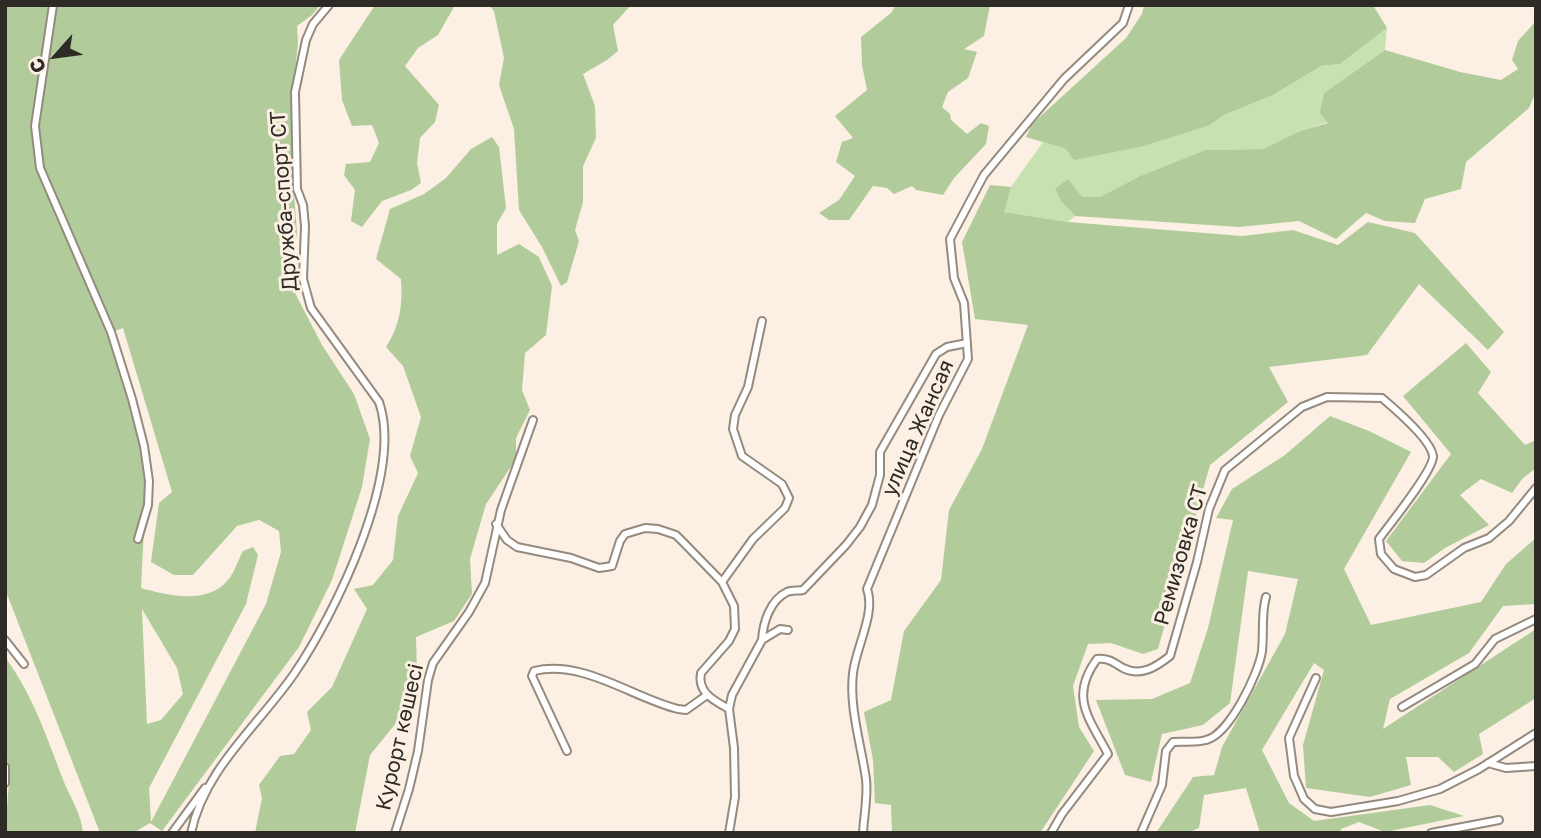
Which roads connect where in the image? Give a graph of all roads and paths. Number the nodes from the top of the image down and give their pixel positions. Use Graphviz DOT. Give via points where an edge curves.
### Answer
graph roads {
  1 [pos="53,5"];
  2 [pos="329,5"];
  3 [pos="1129,5"];
  4 [pos="762,321"];
  5 [pos="967,343"];
  6 [pos="533,420"];
  7 [pos="1536,488"];
  8 [pos="496,524"];
  9 [pos="138,539"];
  10 [pos="722,582"];
  11 [pos="1266,597"];
  12 [pos="1536,620"];
  13 [pos="788,630"];
  14 [pos="5,640"];
  15 [pos="762,640"];
  16 [pos="23,664"];
  17 [pos="1316,678"];
  18 [pos="707,695"];
  19 [pos="1402,707"];
  20 [pos="729,709"];
  21 [pos="1536,733"];
  22 [pos="567,751"];
  23 [pos="1489,763"];
  24 [pos="1536,766"];
  25 [pos="5,767"];
  26 [pos="6,774"];
  27 [pos="5,783"];
  28 [pos="209,784"];
  29 [pos="1499,820"];
  30 [pos="172,833"];
  31 [pos="191,833"];
  32 [pos="395,833"];
  33 [pos="729,833"];
  34 [pos="863,833"];
  35 [pos="1051,833"];
  36 [pos="1141,833"];
  37 [pos="1431,833"];
  1 -- 9 [label="street" via="35,143 40,168 111,332 141,434 149,481"];
  2 -- 28 [label="street, Дружба-спорт СТ" via="306,40 295,92 297,189 305,226 303,279 312,307 379,402 385,432 382,460 369,523 316,639"];
  3 -- 5 [label="street, улица Жансая" via="1123,23 1064,79 984,174 950,239"];
  4 -- 10 [label="street" via="748,387 733,429 742,456 782,484 789,498"];
  5 -- 15 [label="street" via="936,354 880,452 880,475 860,527 803,590 791,590 774,605"];
  5 -- 34 [label="street, улица Жансая" via="968,359 939,415 868,589 871,604 853,676 866,782"];
  6 -- 8 [label="street, Курорт көшесі"];
  7 -- 35 [label="street, Ремизовка СТ" via="1489,538 1464,548 1426,575 1405,575 1381,554 1379,539 1433,461 1428,443 1382,398 1327,397 1302,407 1225,470 1209,509 1170,656 1147,671 1131,671 1112,660 1097,659 1087,672 1083,706 1108,754"];
  8 -- 10 [label="street" via="517,547 605,569 612,566 625,534 658,529 676,536"];
  8 -- 32 [label="street, Курорт көшесі" via="490,566 478,597 433,663 418,751"];
  10 -- 18 [label="street" via="733,606 735,629 701,673"];
  11 -- 36 [label="street" via="1261,653 1243,696 1219,733 1207,740 1173,742 1166,751 1162,785"];
  12 -- 19 [label="street" via="1495,639 1475,664"];
  13 -- 15 [label="street" via="780,629"];
  14 -- 16 [label="street"];
  15 -- 20 [label="street"];
  17 -- 23 [label="street" via="1289,738 1294,776 1304,799 1315,809 1331,812 1398,801 1440,789"];
  18 -- 20 [label="street"];
  18 -- 22 [label="street" via="686,710 678,709 580,673 534,671 538,693"];
  20 -- 33 [label="street" via="735,797"];
  21 -- 23 [label="street"];
  23 -- 24 [label="street" via="1506,768"];
  25 -- 26 [label="street"];
  26 -- 27 [label="street"];
  28 -- 30 [label="street"];
  28 -- 31 [label="street, Дружба-спорт СТ"];
  29 -- 37 [label="street"];
}
